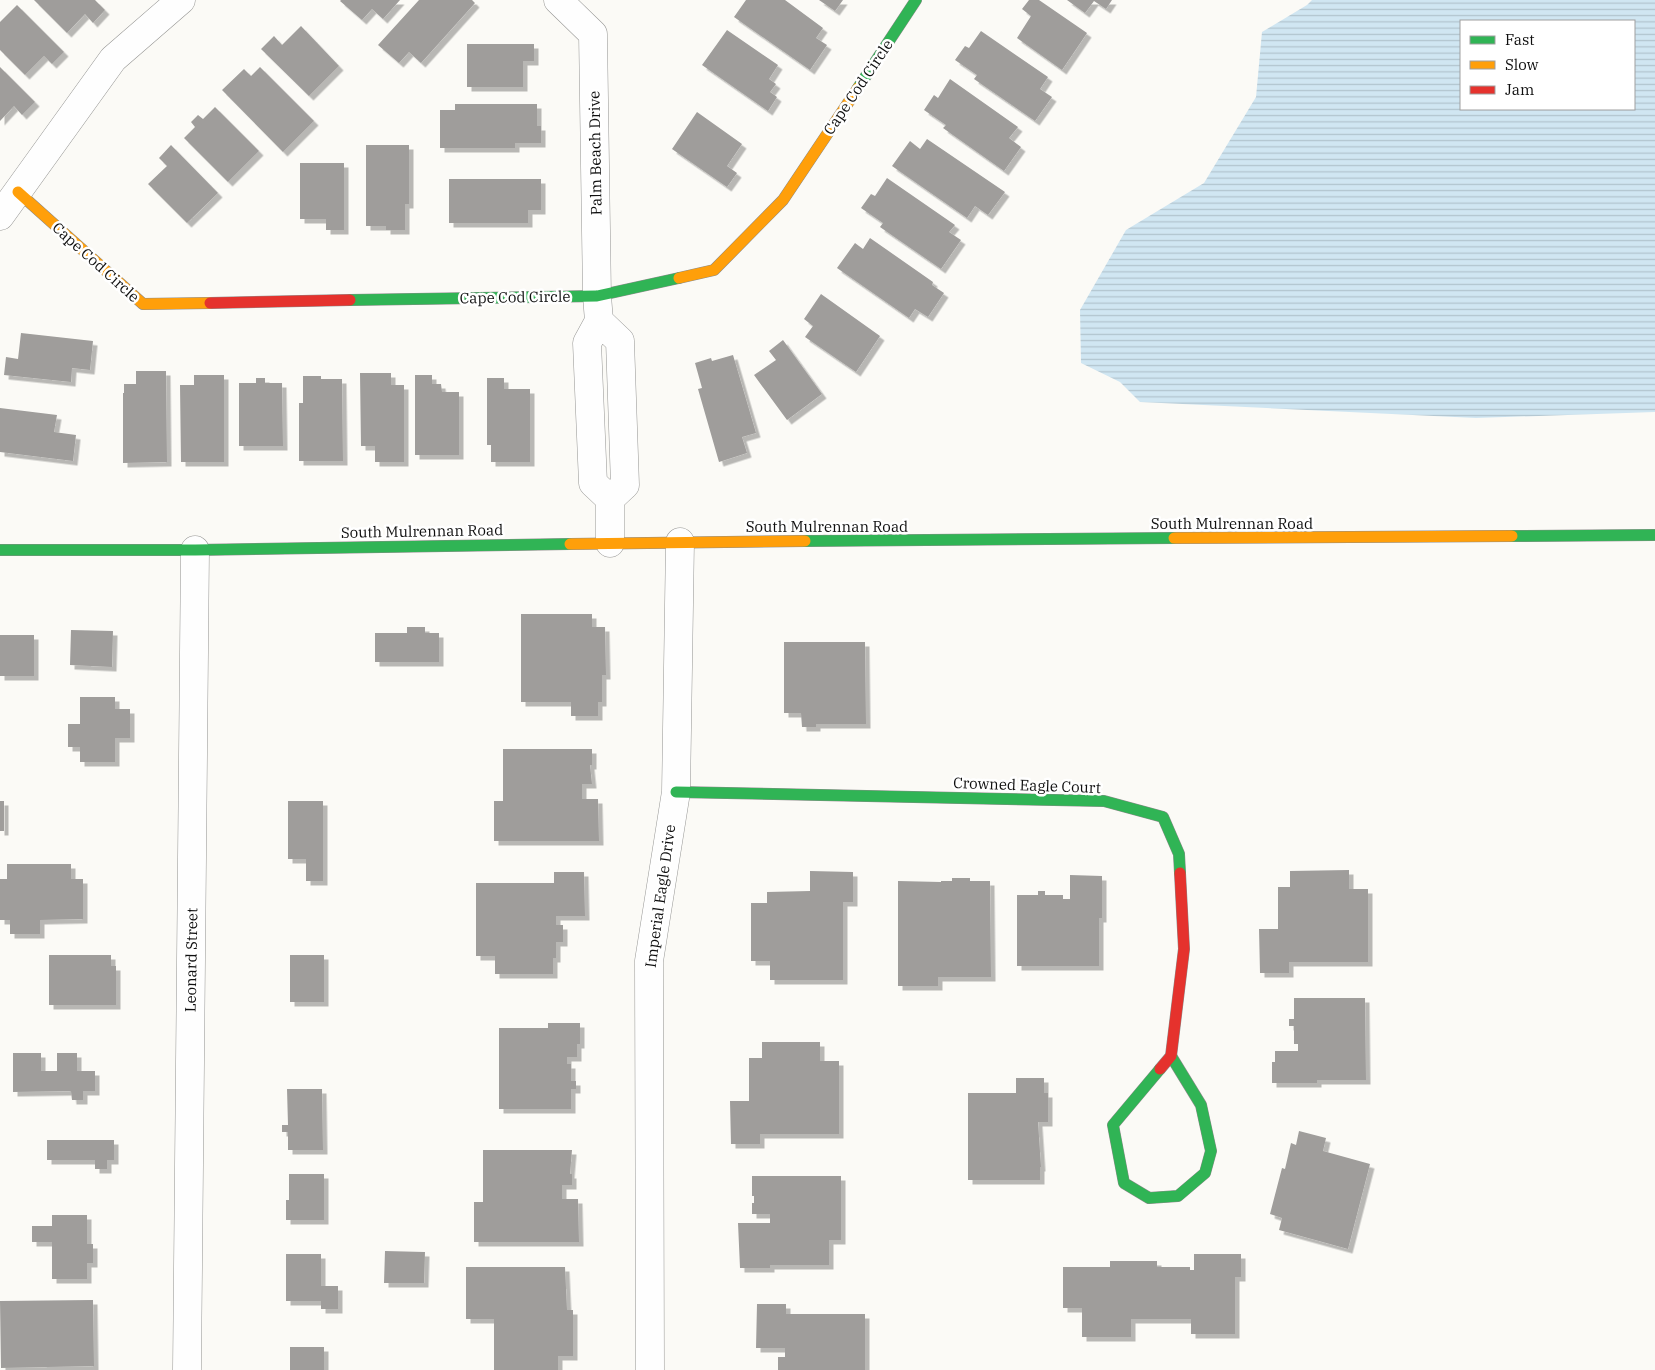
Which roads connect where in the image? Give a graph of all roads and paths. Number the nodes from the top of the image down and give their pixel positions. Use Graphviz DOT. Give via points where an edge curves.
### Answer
graph roads {
  1 [pos="181,0"];
  2 [pos="558,0"];
  3 [pos="916,0"];
  4 [pos="18,192"];
  5 [pos="0,216"];
  6 [pos="598,309"];
  7 [pos="1655,535"];
  8 [pos="680,542"];
  9 [pos="610,543"];
  10 [pos="0,550"];
  11 [pos="195,550"];
  12 [pos="676,792"];
  13 [pos="1171,1056"];
  14 [pos="187,1370"];
  15 [pos="650,1370"];
  1 -- 4 [label="street" via="113,59"];
  2 -- 6 [label="street, Palm Beach Drive" via="593,34"];
  3 -- 6 [label="street, Cape Cod Circle" via="783,200 714,270"];
  4 -- 5 [label="street"];
  4 -- 6 [label="street, Cape Cod Circle" via="143,304"];
  6 -- 9 [label="street" via="620,342 625,485 610,499"];
  7 -- 8 [label="street, South Mulrennan Road"];
  8 -- 9 [label="street, South Mulrennan Road"];
  8 -- 12 [label="street, Imperial Eagle Drive"];
  9 -- 11 [label="street, South Mulrennan Road"];
  10 -- 11 [label="street, South Mulrennan Road"];
  11 -- 14 [label="street, Leonard Street"];
  12 -- 13 [label="street, Crowned Eagle Court" via="1104,801 1163,817 1179,854 1184,949"];
  12 -- 15 [label="street, Imperial Eagle Drive" via="649,961"];
  13 -- 13 [label="street" via="1114,1125 1124,1183 1150,1198 1178,1196 1204,1173 1211,1151 1201,1105"];
}
